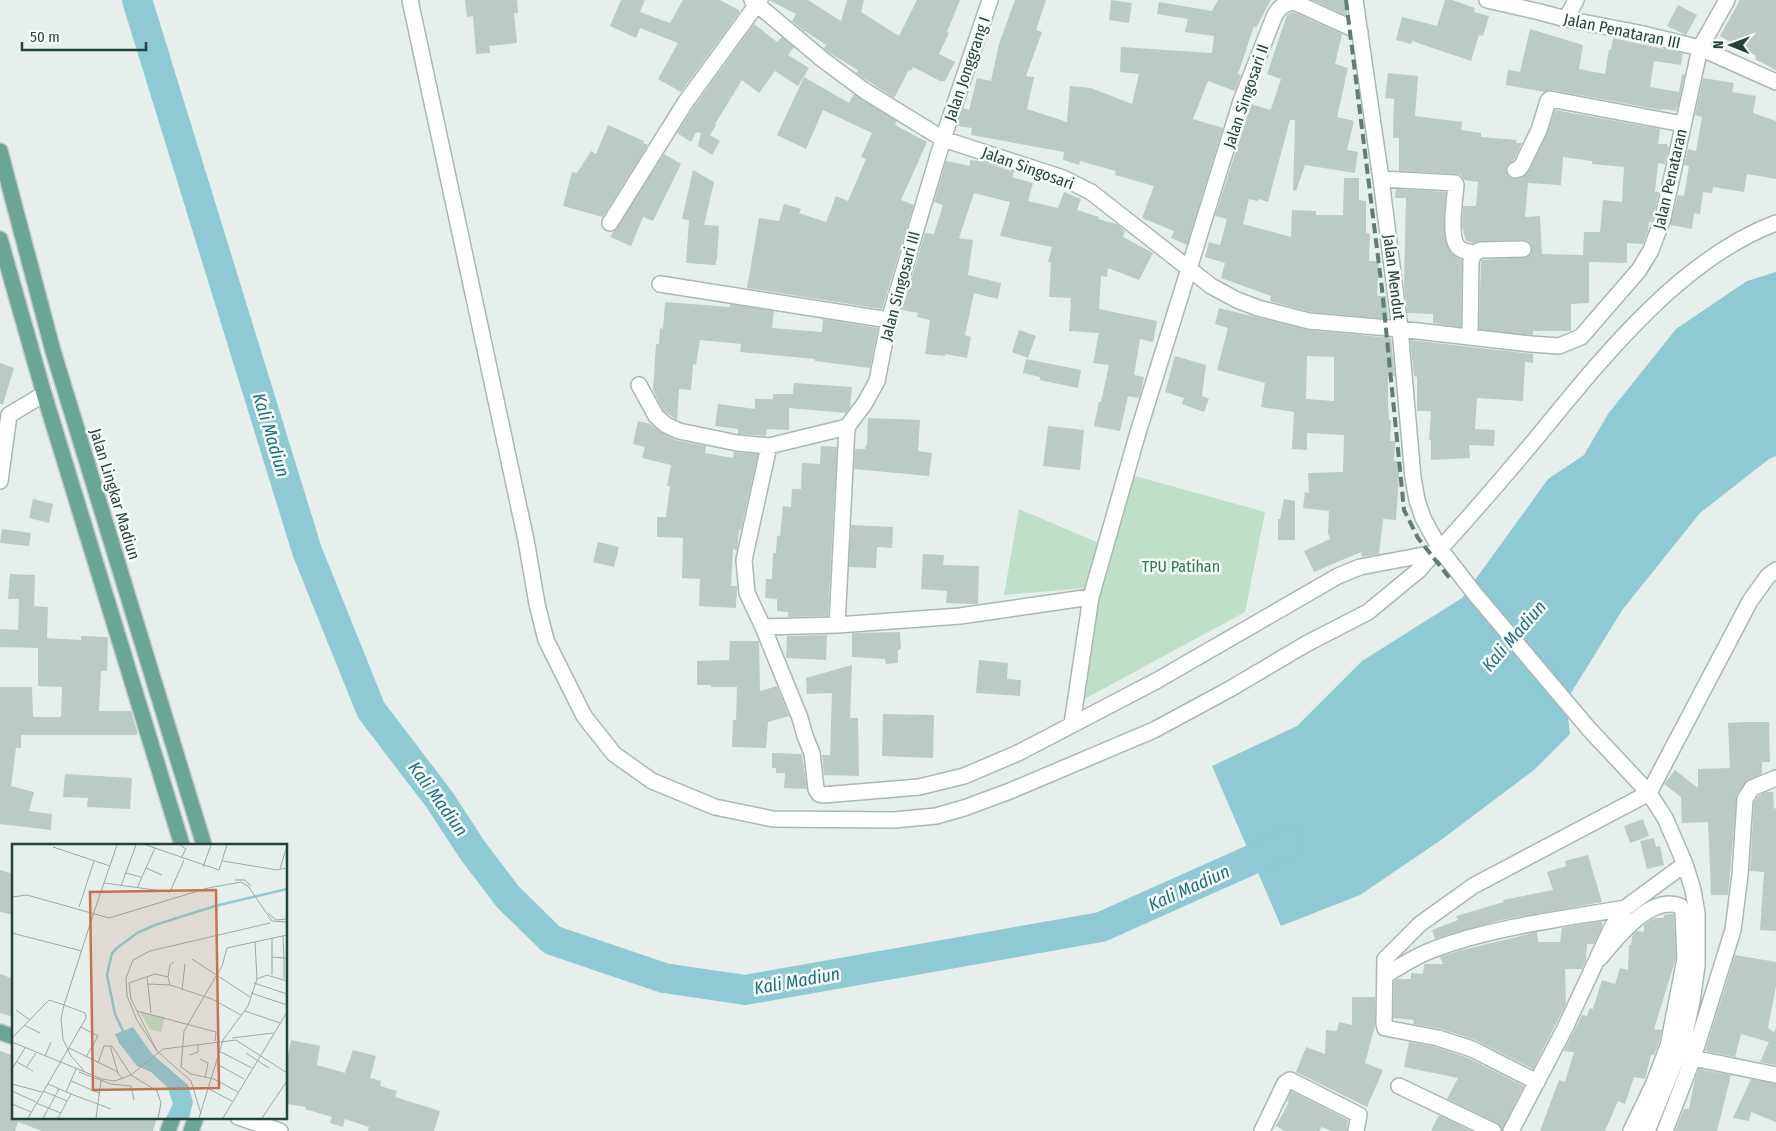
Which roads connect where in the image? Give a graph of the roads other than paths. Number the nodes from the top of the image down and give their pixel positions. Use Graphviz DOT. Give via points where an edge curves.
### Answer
graph roads {
  1 [pos="410,0"];
  2 [pos="990,0"];
  3 [pos="1355,0"];
  4 [pos="1487,0"];
  5 [pos="1576,0"];
  6 [pos="1726,0"];
  7 [pos="756,1"];
  8 [pos="1566,19"];
  9 [pos="1360,32"];
  10 [pos="1700,48"];
  11 [pos="1776,82"];
  12 [pos="1683,124"];
  13 [pos="944,139"];
  14 [pos="0,151"];
  15 [pos="1515,170"];
  16 [pos="1381,179"];
  17 [pos="610,223"];
  18 [pos="1776,223"];
  19 [pos="0,239"];
  20 [pos="1523,249"];
  21 [pos="1474,253"];
  22 [pos="1188,268"];
  23 [pos="660,284"];
  24 [pos="889,320"];
  25 [pos="46,323"];
  26 [pos="25,329"];
  27 [pos="1400,329"];
  28 [pos="1470,336"];
  29 [pos="639,385"];
  30 [pos="44,394"];
  31 [pos="4,413"];
  32 [pos="847,427"];
  33 [pos="769,446"];
  34 [pos="0,481"];
  35 [pos="1437,551"];
  36 [pos="1776,570"];
  37 [pos="1091,597"];
  38 [pos="836,625"];
  39 [pos="763,627"];
  40 [pos="1072,724"];
  41 [pos="1776,778"];
  42 [pos="1649,793"];
  43 [pos="182,844"];
  44 [pos="204,844"];
  45 [pos="1685,864"];
  46 [pos="1625,908"];
  47 [pos="1598,959"];
  48 [pos="1385,975"];
  49 [pos="0,1032"];
  50 [pos="12,1036"];
  51 [pos="1693,1058"];
  52 [pos="1776,1075"];
  53 [pos="1537,1082"];
  54 [pos="1399,1086"];
  55 [pos="173,1118"];
  56 [pos="196,1118"];
  57 [pos="241,1118"];
  58 [pos="168,1131"];
  59 [pos="191,1131"];
  60 [pos="280,1131"];
  61 [pos="1262,1131"];
  62 [pos="1356,1131"];
  63 [pos="1493,1131"];
  64 [pos="1511,1131"];
  65 [pos="1631,1131"];
  66 [pos="1647,1131"];
  67 [pos="1665,1131"];
  1 -- 35 [label="street" via="546,640 584,716 614,754 652,781 715,807 774,819 894,820 936,816 964,808 1010,792 1154,730 1230,689 1368,612"];
  2 -- 13 [label="street, Jalan Jonggrang I"];
  3 -- 9 [label="street, Jalan Mendut"];
  4 -- 8 [label="street, Jalan Penataran III"];
  5 -- 8 [label="street"];
  6 -- 10 [label="street, Jalan Penataran"];
  7 -- 13 [label="street, Jalan Singosari" via="822,59"];
  7 -- 17 [label="street" via="684,103"];
  8 -- 10 [label="street, Jalan Penataran III" via="1639,32"];
  9 -- 16 [label="street, Jalan Mendut"];
  9 -- 22 [label="street, Jalan Singosari II" via="1294,2 1278,9 1242,101"];
  10 -- 11 [label="street"];
  10 -- 12 [label="street, Jalan Penataran"];
  12 -- 15 [label="street" via="1548,100 1535,139 1522,165"];
  12 -- 28 [label="street, Jalan Penataran" via="1664,218 1651,250 1639,270 1581,338 1559,346"];
  13 -- 22 [label="street, Jalan Singosari" via="1070,181 1090,192"];
  13 -- 24 [label="street, Jalan Singosari III"];
  14 -- 25 [label="main road, Jalan Lingkar Madiun"];
  16 -- 21 [label="street" via="1454,183 1455,241 1459,248"];
  16 -- 27 [label="street, Jalan Mendut"];
  18 -- 35 [label="street" via="1716,253 1660,300 1597,364 1485,500"];
  19 -- 26 [label="main road"];
  20 -- 21 [label="street"];
  21 -- 28 [label="street"];
  22 -- 27 [label="street, Jalan Singosari" via="1237,300 1277,313 1309,321"];
  22 -- 37 [label="street, Jalan Singosari II"];
  23 -- 24 [label="street"];
  24 -- 32 [label="street, Jalan Singosari III" via="874,388"];
  25 -- 26 [label="main road"];
  25 -- 44 [label="main road, Jalan Lingkar Madiun"];
  26 -- 30 [label="main road"];
  27 -- 28 [label="street, Jalan Penataran"];
  27 -- 35 [label="street, Jalan Mendut" via="1413,478 1417,500"];
  29 -- 33 [label="street" via="656,416 666,426 736,443"];
  30 -- 31 [label="street"];
  30 -- 43 [label="main road"];
  31 -- 34 [label="street"];
  32 -- 33 [label="street"];
  32 -- 38 [label="street"];
  33 -- 39 [label="street" via="744,560 746,593"];
  35 -- 40 [label="street" via="1360,567 1338,576 1156,681"];
  35 -- 42 [label="street, Jalan Mendut" via="1589,729"];
  36 -- 42 [label="street" via="1750,600"];
  37 -- 38 [label="street" via="960,616"];
  37 -- 40 [label="street, Jalan Singosari II"];
  38 -- 39 [label="street"];
  39 -- 40 [label="street" via="812,753 818,794 919,787 964,776 1018,753"];
  41 -- 51 [label="street" via="1752,788 1746,799 1732,930"];
  42 -- 45 [label="street, Jalan Mendut" via="1665,818"];
  42 -- 48 [label="street" via="1473,886 1413,930 1385,959"];
  45 -- 46 [label="street"];
  45 -- 66 [label="street, Jalan Mendut" via="1697,913 1697,966 1683,1043"];
  46 -- 47 [label="street" via="1612,927"];
  46 -- 48 [label="street" via="1450,944"];
  47 -- 53 [label="street"];
  47 -- 65 [label="street" via="1630,924 1651,909 1667,903 1680,906 1683,911 1685,959 1668,1046"];
  48 -- 53 [label="street" via="1385,1028 1438,1038 1472,1049"];
  49 -- 50 [label="main road"];
  51 -- 52 [label="street"];
  51 -- 67 [label="street"];
  53 -- 64 [label="street"];
  54 -- 63 [label="street"];
  55 -- 58 [label="main road"];
  56 -- 59 [label="main road"];
  57 -- 60 [label="street"];
  61 -- 62 [label="street" via="1285,1083 1290,1080 1356,1113 1360,1118"];
}
